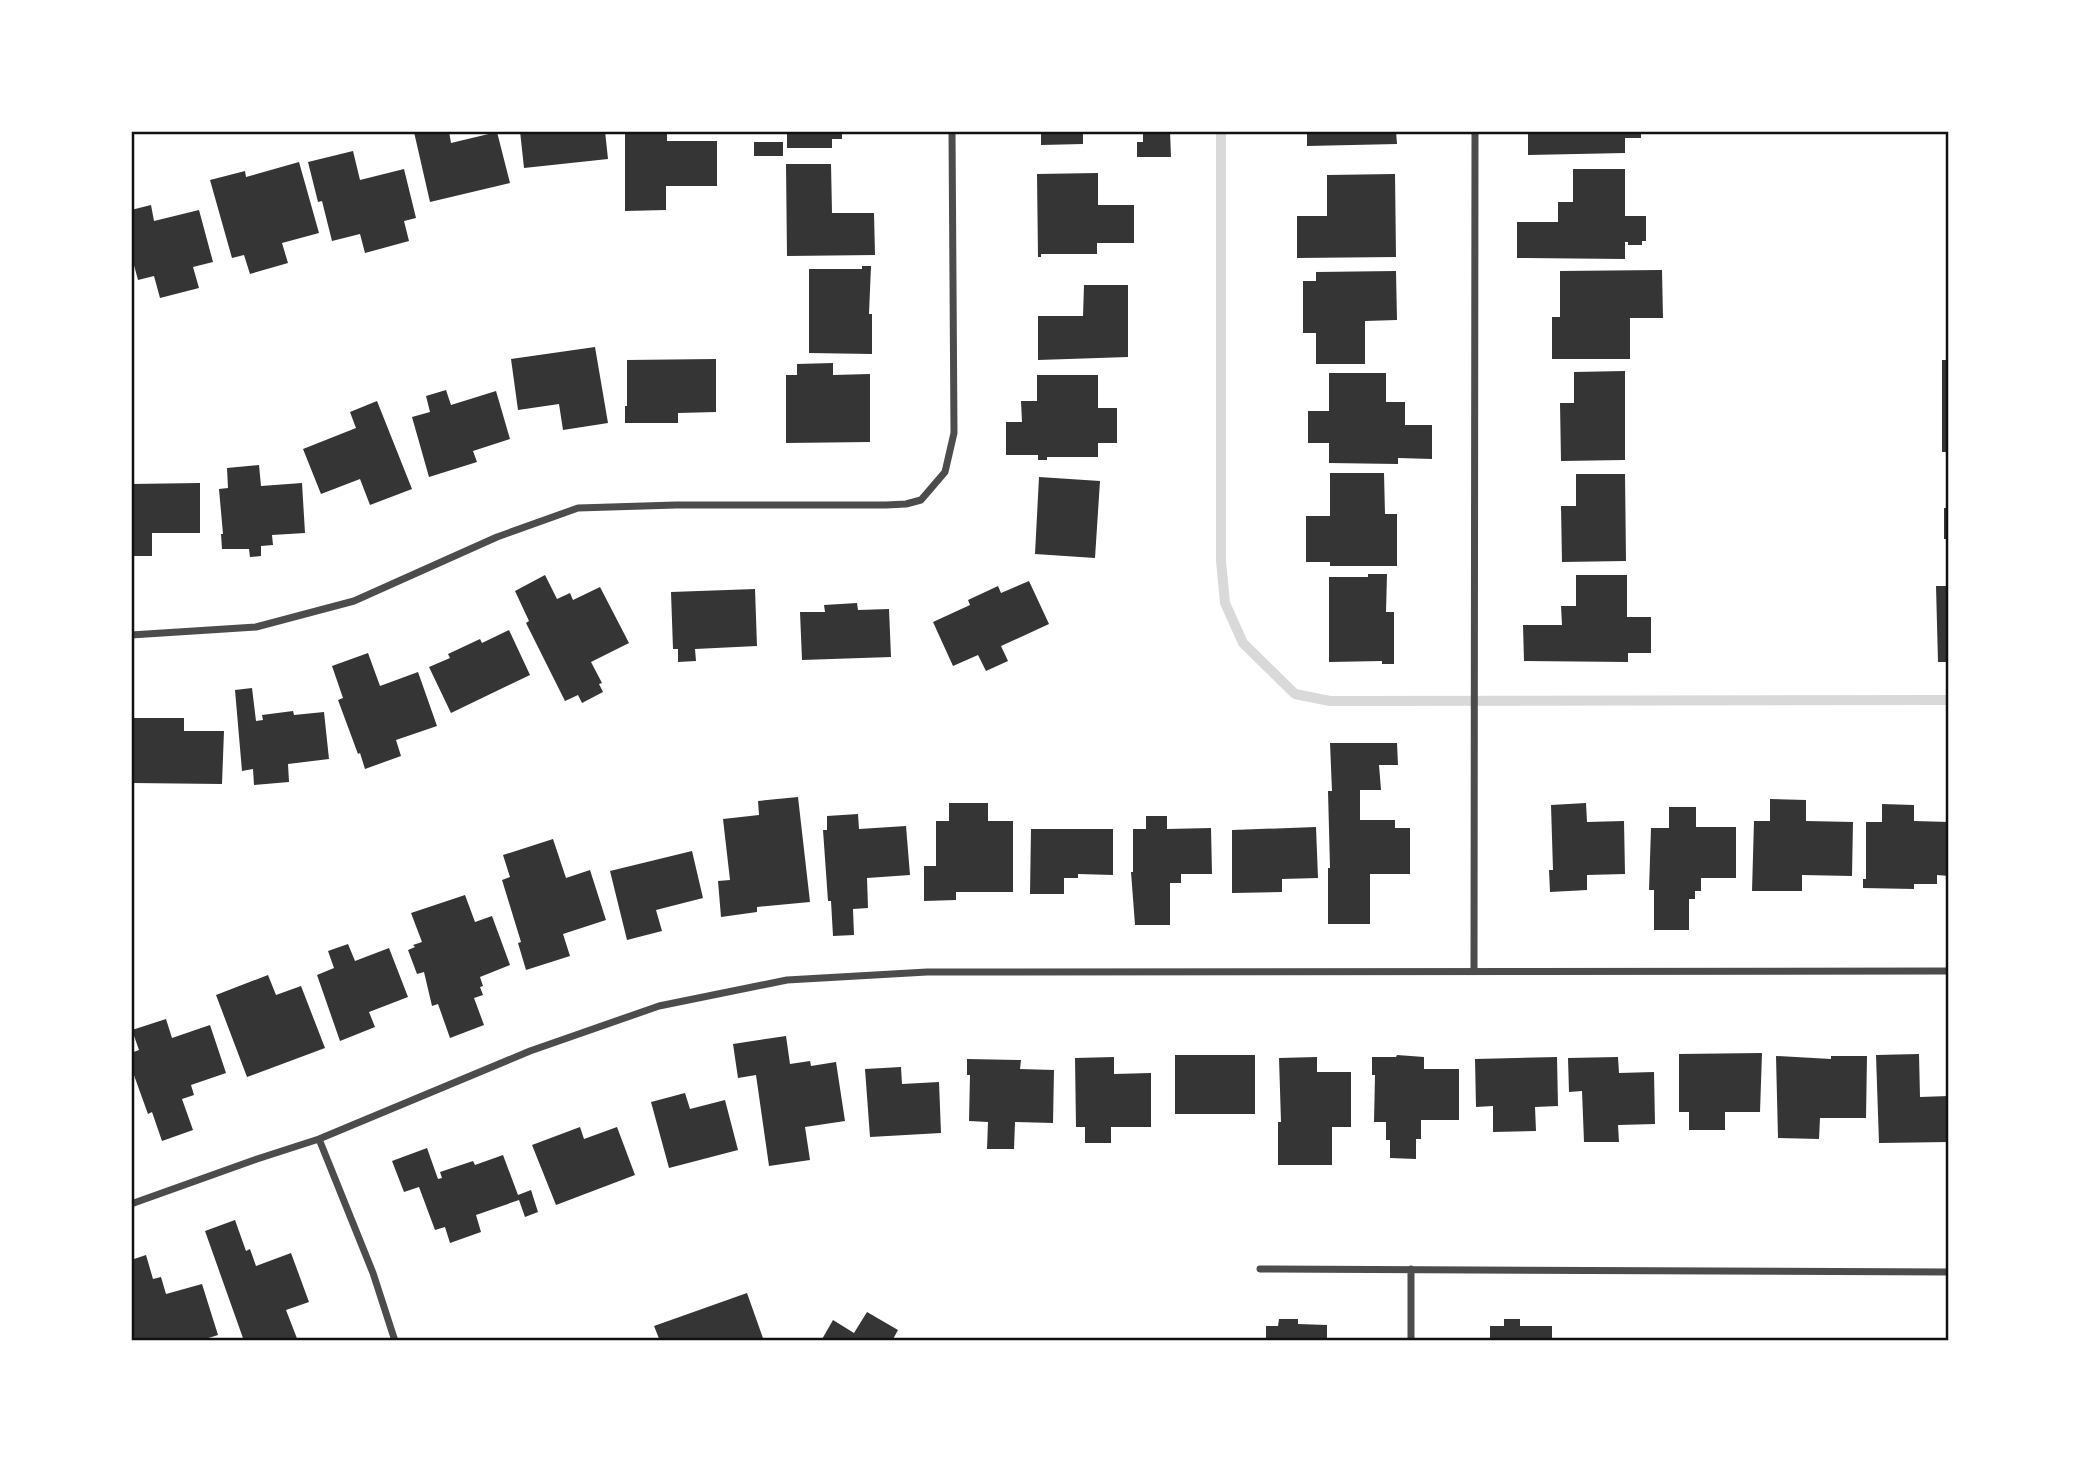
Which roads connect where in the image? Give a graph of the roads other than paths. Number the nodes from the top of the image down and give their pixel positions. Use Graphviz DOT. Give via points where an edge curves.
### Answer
graph roads {
  1 [pos="952,131"];
  2 [pos="1475,131"];
  3 [pos="131,635"];
  4 [pos="1475,971"];
  5 [pos="1949,971"];
  6 [pos="320,1139"];
  7 [pos="131,1204"];
  8 [pos="1260,1269"];
  9 [pos="1411,1269"];
  10 [pos="1949,1272"];
  11 [pos="396,1341"];
  12 [pos="1411,1341"];
  1 -- 3 [label="street" via="954,433 944,472 921,500 886,505 578,508 497,537 354,601 256,627"];
  2 -- 4 [label="street"];
  4 -- 5 [label="street"];
  4 -- 6 [label="street" via="927,972 788,980 659,1006 530,1051"];
  6 -- 7 [label="street"];
  6 -- 11 [label="street"];
  8 -- 9 [label="street"];
  9 -- 10 [label="street"];
  9 -- 12 [label="street"];
}
